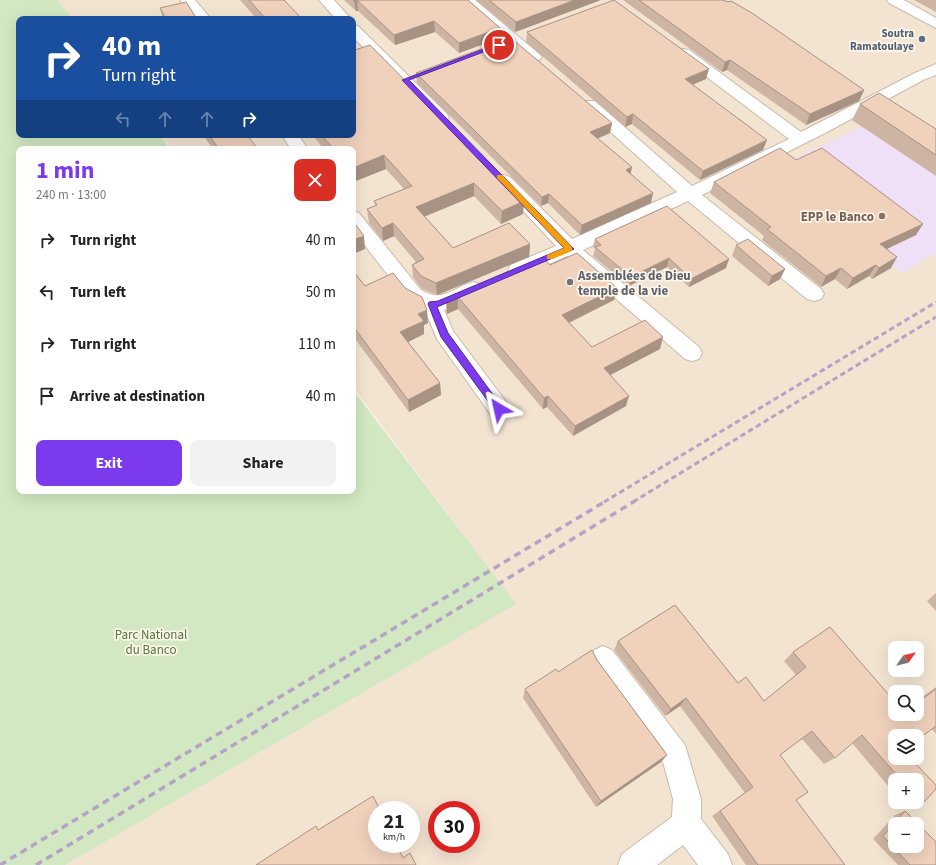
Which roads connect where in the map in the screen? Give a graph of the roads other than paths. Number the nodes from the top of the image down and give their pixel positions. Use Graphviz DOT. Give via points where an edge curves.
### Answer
graph roads {
  1 [pos="326,0"];
  2 [pos="466,0"];
  3 [pos="894,0"];
  4 [pos="195,2"];
  5 [pos="202,16"];
  6 [pos="341,16"];
  7 [pos="936,24"];
  8 [pos="356,31"];
  9 [pos="671,44"];
  10 [pos="544,66"];
  11 [pos="936,69"];
  12 [pos="579,96"];
  13 [pos="452,128"];
  14 [pos="800,139"];
  15 [pos="494,171"];
  16 [pos="690,193"];
  17 [pos="356,221"];
  18 [pos="570,249"];
  19 [pos="814,294"];
  20 [pos="432,304"];
  21 [pos="692,353"];
  22 [pos="499,409"];
  23 [pos="603,659"];
  24 [pos="686,824"];
  25 [pos="634,865"];
  26 [pos="717,865"];
  1 -- 6 [label="street"];
  2 -- 10 [label="street"];
  3 -- 7 [label="street"];
  4 -- 5 [label="street"];
  8 -- 13 [label="street" via="412,77"];
  9 -- 14 [label="street"];
  11 -- 14 [label="street"];
  12 -- 16 [label="street"];
  14 -- 16 [label="street"];
  15 -- 18 [label="street"];
  16 -- 18 [label="street"];
  16 -- 19 [label="street"];
  17 -- 20 [label="street" via="414,295"];
  18 -- 20 [label="street" via="439,304"];
  18 -- 21 [label="street"];
  20 -- 22 [label="street" via="444,334"];
  23 -- 24 [label="street" via="675,755 687,799"];
  24 -- 25 [label="street"];
  24 -- 26 [label="street"];
}
